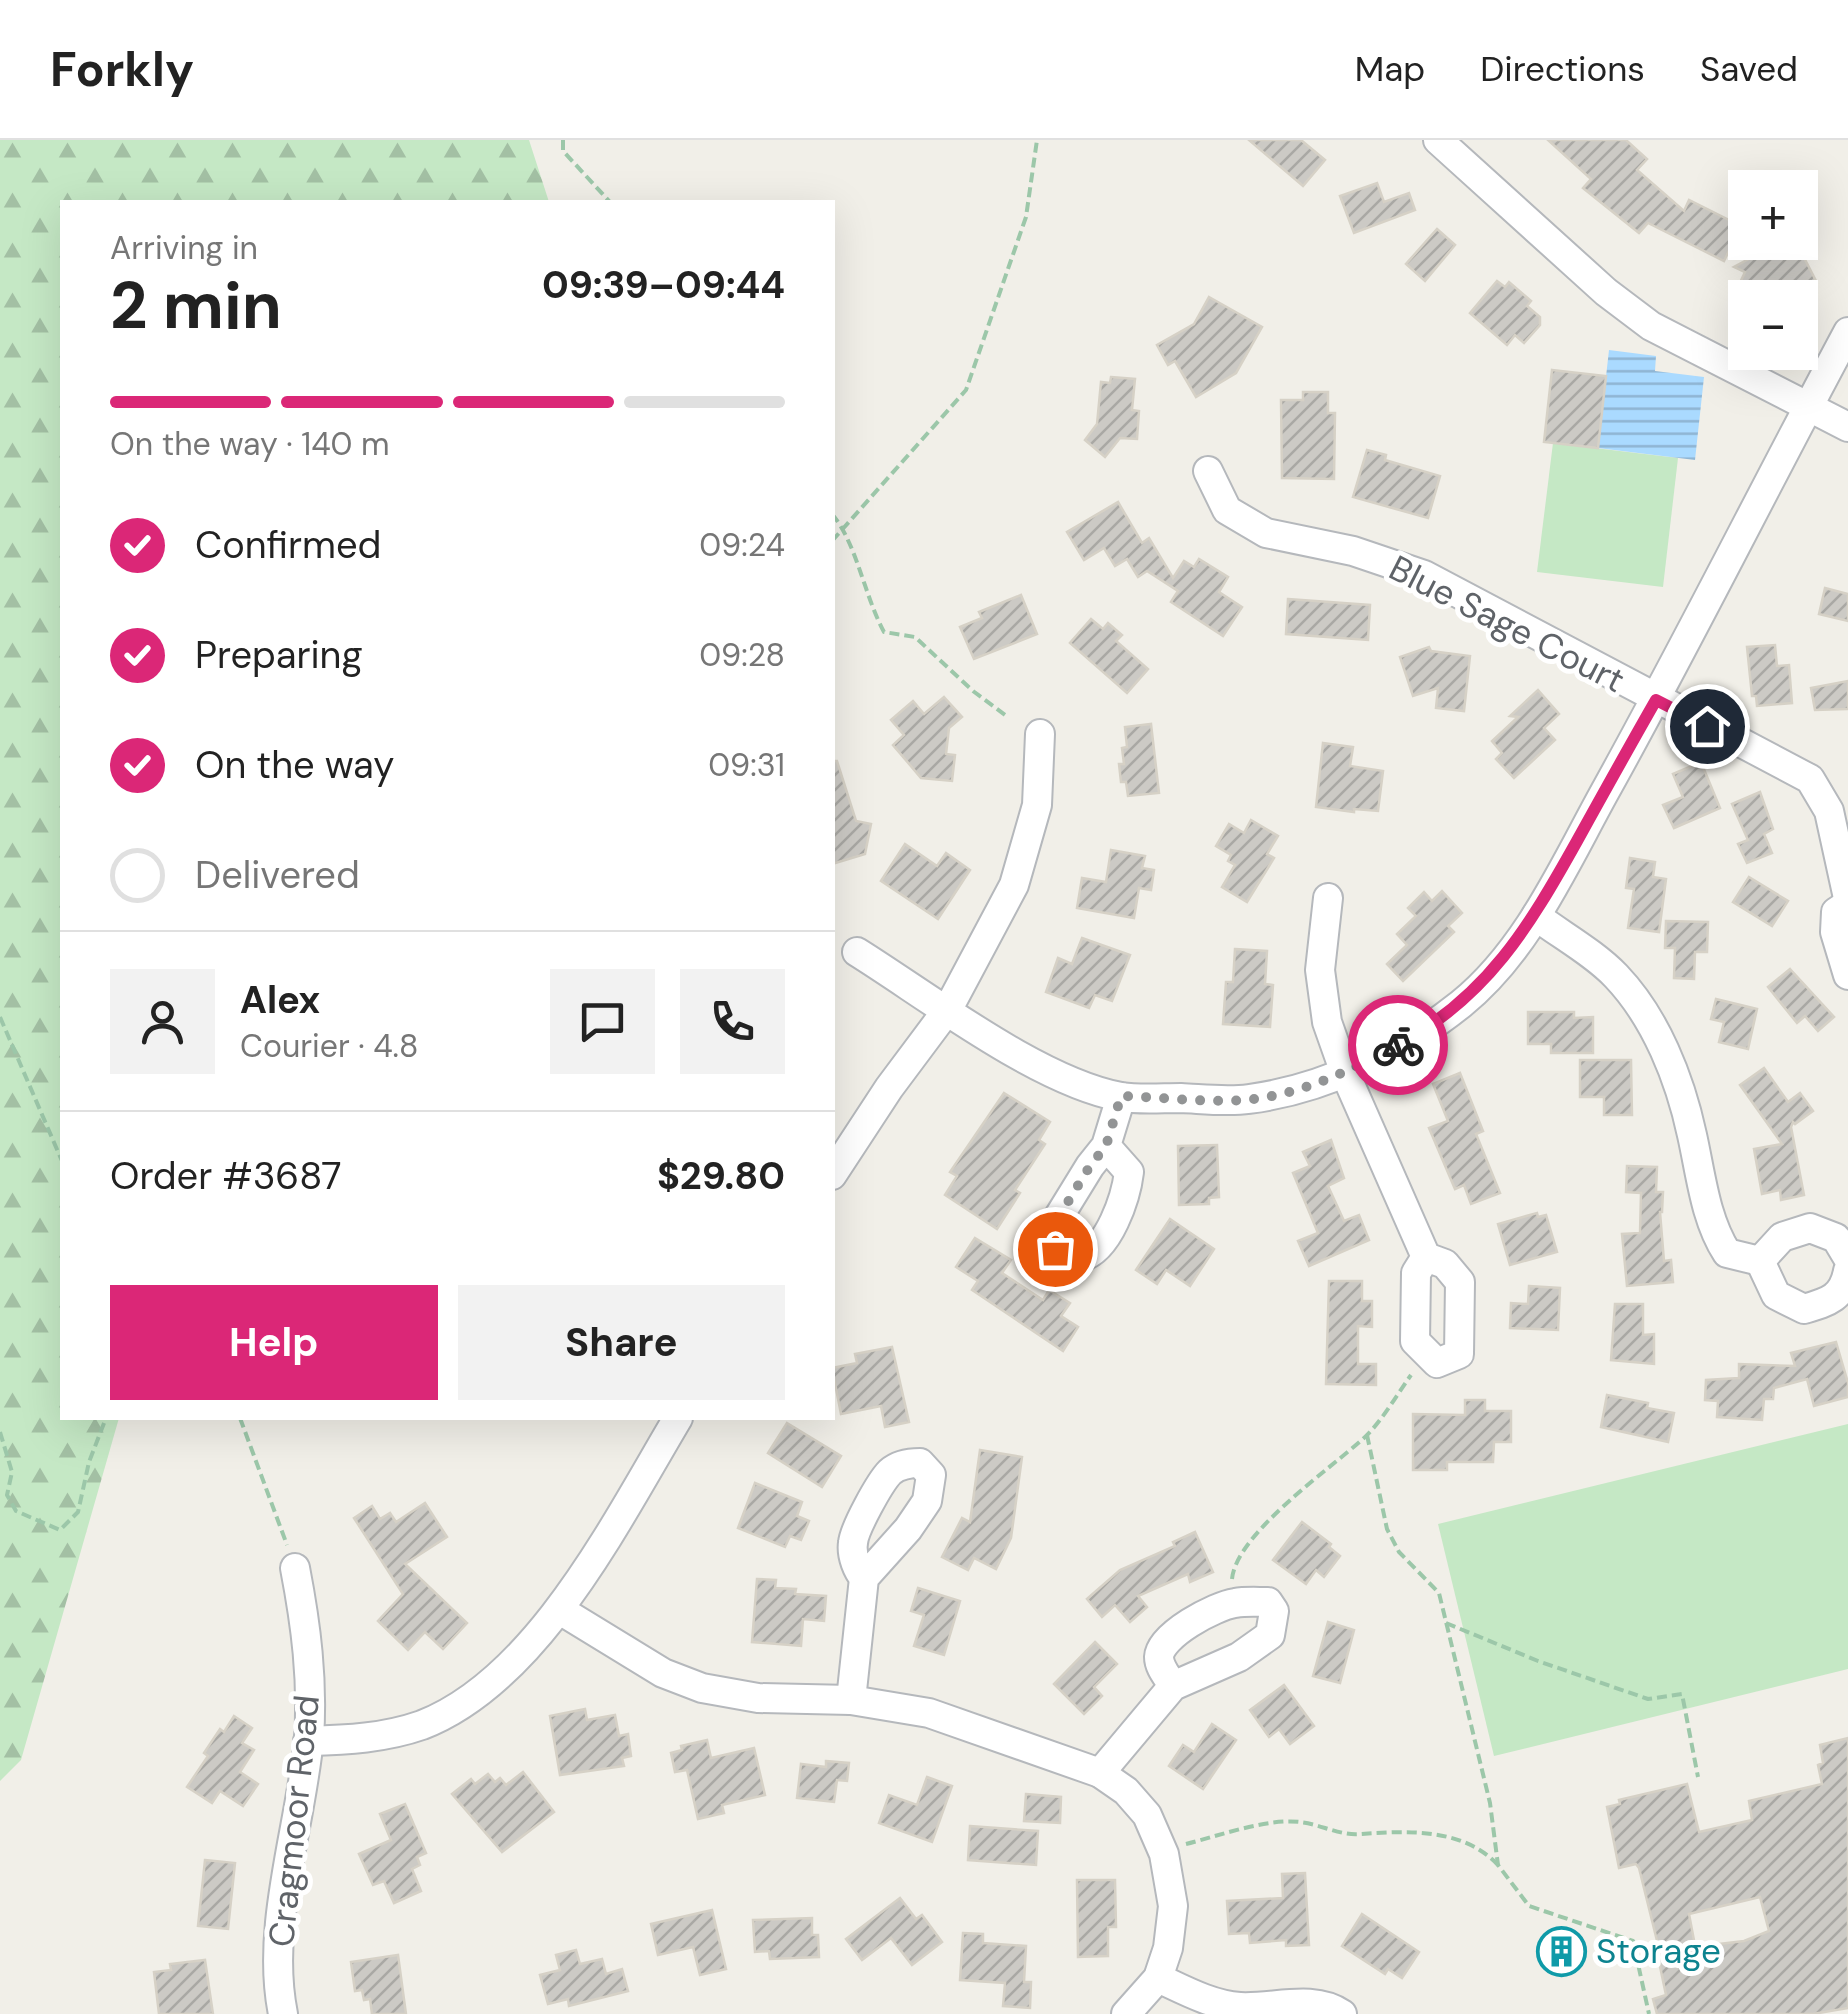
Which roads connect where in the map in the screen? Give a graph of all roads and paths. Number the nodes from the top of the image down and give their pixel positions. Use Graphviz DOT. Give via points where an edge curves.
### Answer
graph roads {
  1 [pos="563,140"];
  2 [pos="1037,140"];
  3 [pos="1438,140"];
  4 [pos="608,200"];
  5 [pos="1848,332"];
  6 [pos="1808,406"];
  7 [pos="1848,427"];
  8 [pos="1208,472"];
  9 [pos="835,518"];
  10 [pos="845,530"];
  11 [pos="835,538"];
  12 [pos="1656,700"];
  13 [pos="1005,715"];
  14 [pos="1040,734"];
  15 [pos="1328,898"];
  16 [pos="1848,902"];
  17 [pos="1536,916"];
  18 [pos="857,952"];
  19 [pos="1848,975"];
  20 [pos="948,1009"];
  21 [pos="0,1017"];
  22 [pos="1345,1073"];
  23 [pos="1121,1096"];
  24 [pos="1106,1146"];
  25 [pos="60,1155"];
  26 [pos="835,1170"];
  27 [pos="1426,1257"];
  28 [pos="1848,1258"];
  29 [pos="1760,1261"];
  30 [pos="1848,1270"];
  31 [pos="1426,1355"];
  32 [pos="105,1420"];
  33 [pos="241,1420"];
  34 [pos="677,1420"];
  35 [pos="0,1432"];
  36 [pos="1367,1435"];
  37 [pos="296,1568"];
  38 [pos="864,1578"];
  39 [pos="1230,1604"];
  40 [pos="560,1610"];
  41 [pos="1445,1622"];
  42 [pos="1174,1686"];
  43 [pos="851,1700"];
  44 [pos="308,1741"];
  45 [pos="1100,1773"];
  46 [pos="1698,1777"];
  47 [pos="1164,1854"];
  48 [pos="1498,1865"];
  49 [pos="1158,1978"];
  50 [pos="284,2014"];
  51 [pos="1126,2014"];
  52 [pos="1342,2014"];
  53 [pos="1650,2014"];
  1 -- 4 [label="path" via="563,151"];
  2 -- 10 [label="path" via="1026,217 966,390"];
  3 -- 6 [label="street" via="1651,326"];
  5 -- 6 [label="street"];
  6 -- 7 [label="street"];
  6 -- 12 [label="street"];
  8 -- 12 [label="street, Blue Sage Court" via="1228,510 1266,533 1424,575"];
  9 -- 10 [label="path"];
  10 -- 11 [label="path"];
  10 -- 13 [label="path" via="884,632 915,637"];
  12 -- 16 [label="street, Blue Sage Court" via="1810,779 1829,812"];
  12 -- 17 [label="street"];
  14 -- 20 [label="street" via="1037,804 1014,885"];
  15 -- 22 [label="street" via="1320,970 1327,1022"];
  16 -- 19 [label="street, Blue Sage Court" via="1836,912 1834,932"];
  17 -- 22 [label="street" via="1462,1004"];
  17 -- 29 [label="street" via="1615,975 1644,1012 1682,1098 1714,1233 1727,1253"];
  18 -- 20 [label="street"];
  20 -- 23 [label="street" via="1018,1054"];
  20 -- 26 [label="street"];
  21 -- 25 [label="path"];
  22 -- 23 [label="street" via="1244,1100"];
  22 -- 27 [label="street"];
  23 -- 24 [label="street"];
  27 -- 31 [label="street" via="1416,1272 1415,1342"];
  27 -- 31 [label="street" via="1445,1264 1460,1282 1459,1354 1437,1363"];
  28 -- 29 [label="street" via="1836,1238 1810,1228 1782,1237"];
  29 -- 30 [label="street" via="1776,1295 1804,1309 1830,1302"];
  31 -- 36 [label="path"];
  32 -- 35 [label="path" via="78,1512 60,1530 16,1511 6,1495 12,1472"];
  33 -- 37 [label="path"];
  34 -- 40 [label="street"];
  36 -- 39 [label="path" via="1300,1492 1234,1564"];
  36 -- 41 [label="path" via="1387,1528 1399,1552 1439,1593"];
  37 -- 44 [label="street, Cragmoor Road" via="308,1636"];
  38 -- 43 [label="street"];
  39 -- 42 [label="street" via="1167,1640 1159,1663"];
  39 -- 42 [label="street" via="1268,1602 1274,1610 1270,1635"];
  40 -- 43 [label="street" via="702,1688 758,1698"];
  40 -- 44 [label="street" via="492,1683 456,1709 365,1739"];
  41 -- 46 [label="path" via="1648,1699 1682,1694"];
  41 -- 48 [label="path" via="1490,1803"];
  42 -- 45 [label="street"];
  43 -- 45 [label="street" via="930,1713"];
  44 -- 50 [label="street, Cragmoor Road" via="278,1944"];
  45 -- 47 [label="street" via="1146,1815"];
  47 -- 48 [label="path" via="1297,1821 1356,1835 1424,1831 1462,1842"];
  47 -- 49 [label="street" via="1173,1906"];
  48 -- 53 [label="path" via="1529,1906 1633,1941"];
  49 -- 51 [label="street"];
  49 -- 52 [label="street" via="1238,2008 1306,2003"];
}
